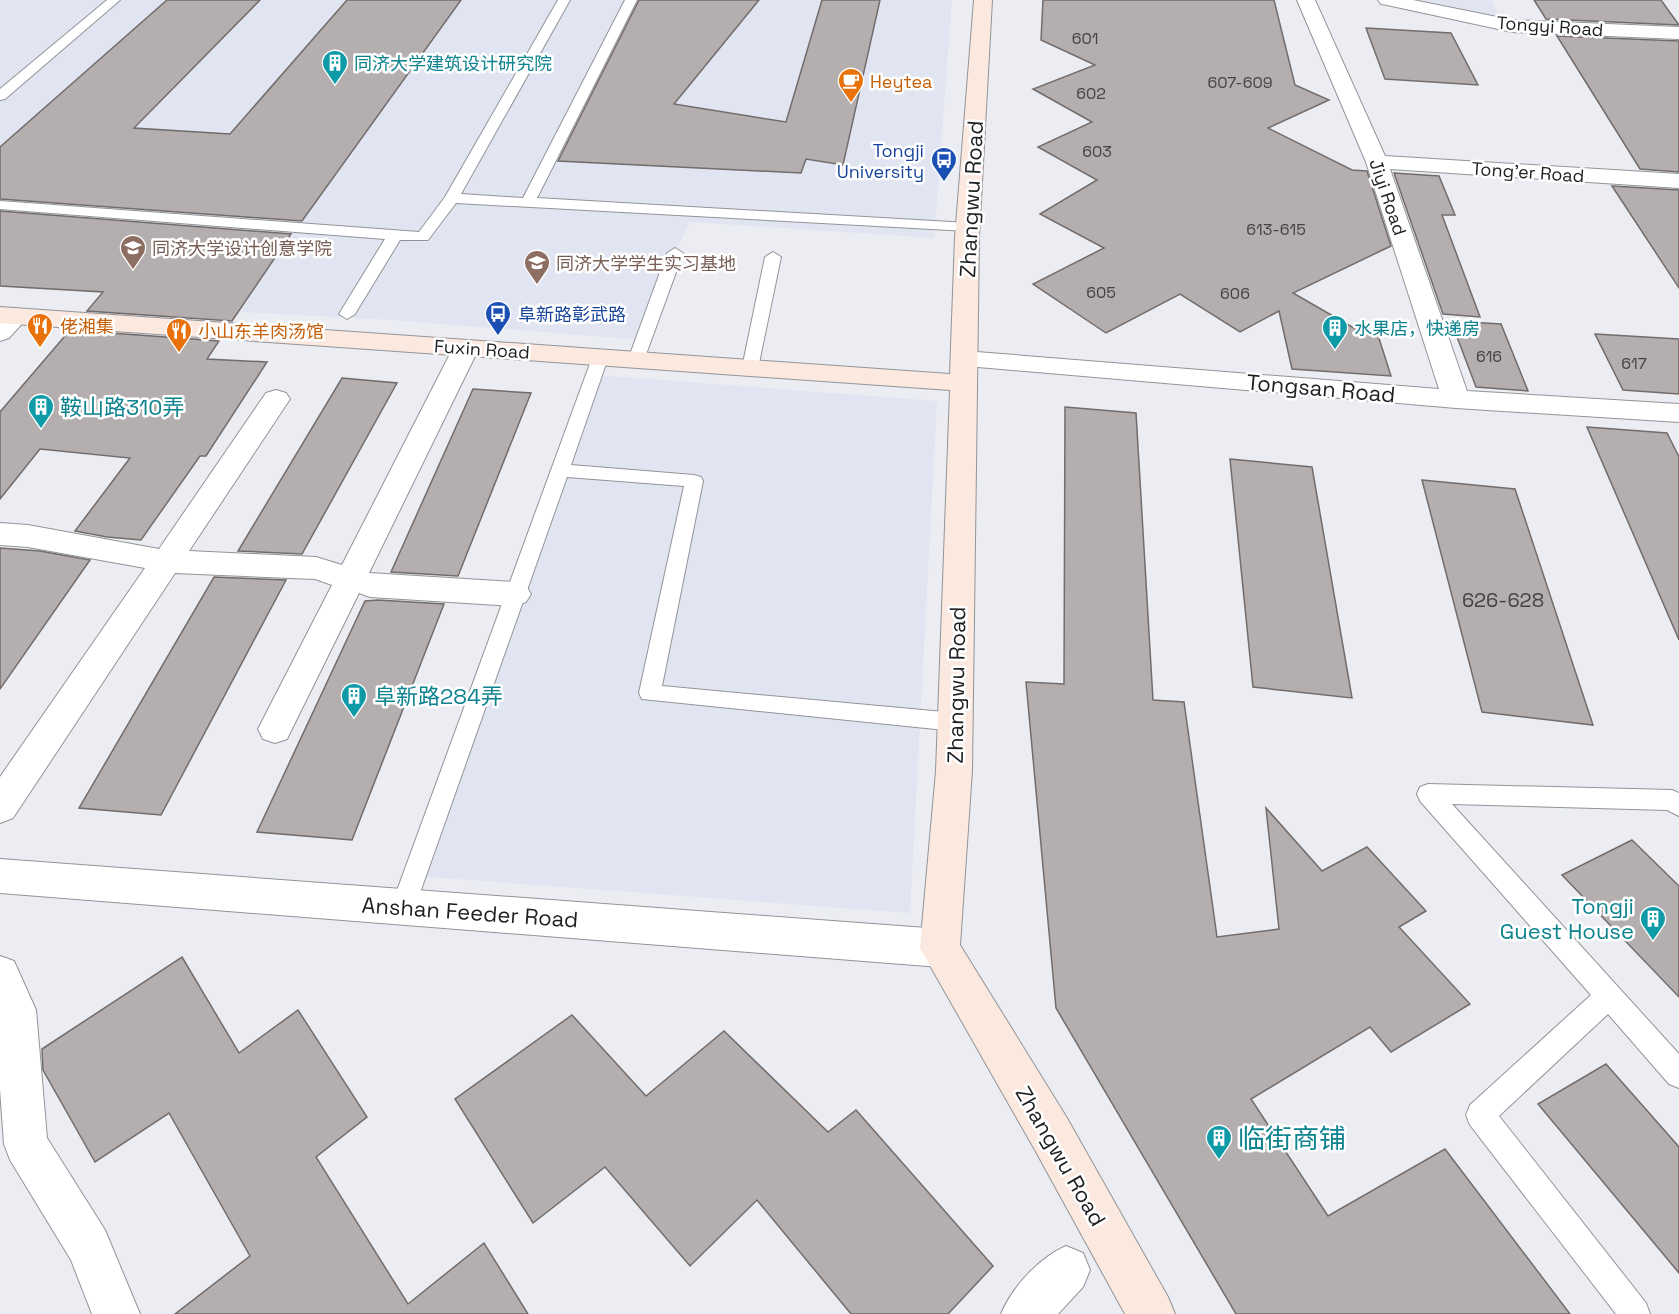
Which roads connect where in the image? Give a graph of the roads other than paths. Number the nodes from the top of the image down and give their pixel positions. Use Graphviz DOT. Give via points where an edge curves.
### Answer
graph roads {
  1 [pos="114,0"];
  2 [pos="564,0"];
  3 [pos="632,0"];
  4 [pos="982,0"];
  5 [pos="1306,0"];
  6 [pos="1387,0"];
  7 [pos="1679,33"];
  8 [pos="0,96"];
  9 [pos="1377,162"];
  10 [pos="1679,181"];
  11 [pos="452,198"];
  12 [pos="528,202"];
  13 [pos="0,205"];
  14 [pos="968,227"];
  15 [pos="395,235"];
  16 [pos="675,253"];
  17 [pos="773,256"];
  18 [pos="347,314"];
  19 [pos="5,322"];
  20 [pos="466,348"];
  21 [pos="600,358"];
  22 [pos="636,360"];
  23 [pos="750,368"];
  24 [pos="964,371"];
  25 [pos="276,399"];
  26 [pos="1456,399"];
  27 [pos="1679,414"];
  28 [pos="560,470"];
  29 [pos="0,534"];
  30 [pos="166,561"];
  31 [pos="350,579"];
  32 [pos="516,594"];
  33 [pos="955,722"];
  34 [pos="275,729"];
  35 [pos="1677,802"];
  36 [pos="0,807"];
  37 [pos="0,876"];
  38 [pos="403,907"];
  39 [pos="940,948"];
  40 [pos="0,975"];
  41 [pos="1609,996"];
  42 [pos="1679,1074"];
  43 [pos="1066,1270"];
  44 [pos="116,1314"];
  45 [pos="1025,1314"];
  46 [pos="1150,1314"];
  47 [pos="1635,1314"];
  1 -- 8 [label="lane"];
  2 -- 11 [label="lane"];
  3 -- 12 [label="lane"];
  4 -- 14 [label="street, Zhangwu Road"];
  5 -- 9 [label="street, Jiyi Road"];
  6 -- 7 [label="street, Tongyi Road" via="1512,26"];
  9 -- 10 [label="street, Tong'er Road"];
  9 -- 26 [label="street, Jiyi Road"];
  11 -- 12 [label="lane"];
  11 -- 15 [label="lane" via="423,237"];
  12 -- 14 [label="lane"];
  13 -- 15 [label="lane"];
  14 -- 24 [label="street, Zhangwu Road"];
  15 -- 18 [label="lane"];
  16 -- 22 [label="lane"];
  17 -- 23 [label="lane"];
  19 -- 20 [label="street, Fuxin Road"];
  20 -- 21 [label="street, Fuxin Road"];
  20 -- 31 [label="street"];
  21 -- 22 [label="street, Fuxin Road"];
  21 -- 28 [label="lane"];
  22 -- 23 [label="street, Fuxin Road"];
  23 -- 24 [label="street, Fuxin Road"];
  24 -- 26 [label="street, Tongsan Road"];
  24 -- 33 [label="street, Zhangwu Road"];
  25 -- 30 [label="street"];
  26 -- 27 [label="street, Tongsan Road"];
  28 -- 32 [label="lane"];
  28 -- 33 [label="lane" via="694,482 650,693"];
  29 -- 30 [label="street"];
  30 -- 31 [label="street" via="316,568"];
  30 -- 36 [label="street"];
  31 -- 32 [label="street" via="370,585"];
  31 -- 34 [label="street"];
  32 -- 38 [label="lane"];
  33 -- 39 [label="street, Zhangwu Road"];
  35 -- 41 [label="lane" via="1428,794"];
  37 -- 38 [label="street, Anshan Feeder Road"];
  38 -- 39 [label="street, Anshan Feeder Road"];
  39 -- 46 [label="street, Zhangwu Road" via="1051,1134"];
  40 -- 44 [label="street" via="15,1010 26,1144 89,1246"];
  41 -- 42 [label="lane"];
  41 -- 47 [label="lane" via="1480,1115"];
  43 -- 45 [label="street"];
}
